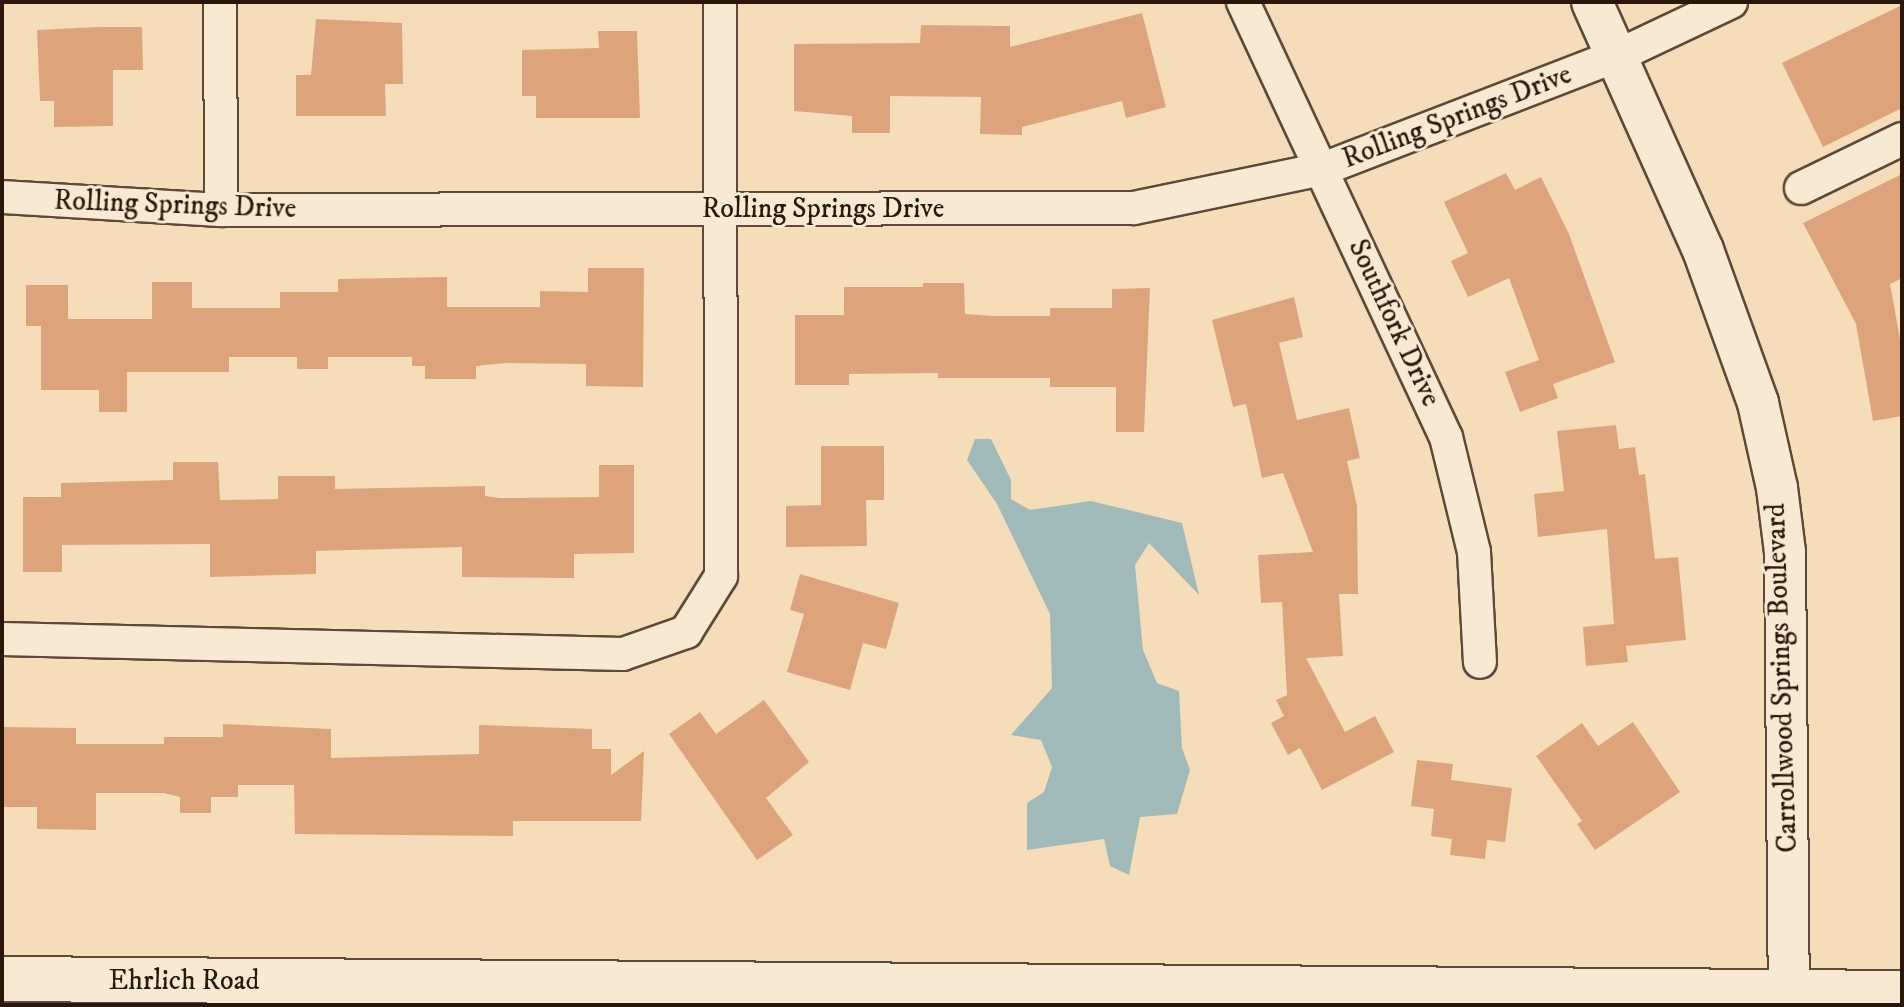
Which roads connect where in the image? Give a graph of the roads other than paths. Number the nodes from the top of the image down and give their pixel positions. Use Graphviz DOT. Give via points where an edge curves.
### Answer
graph roads {
  1 [pos="220,2"];
  2 [pos="720,2"];
  3 [pos="1243,2"];
  4 [pos="1592,2"];
  5 [pos="1731,2"];
  6 [pos="1619,55"];
  7 [pos="1902,139"];
  8 [pos="1323,169"];
  9 [pos="1801,188"];
  10 [pos="2,197"];
  11 [pos="221,210"];
  12 [pos="719,210"];
  13 [pos="2,639"];
  14 [pos="1480,662"];
  15 [pos="2,979"];
  16 [pos="1902,993"];
  17 [pos="1789,999"];
  1 -- 11 [label="street"];
  2 -- 12 [label="street"];
  3 -- 8 [label="street, Southfork Drive"];
  4 -- 6 [label="street, Carrollwood Springs Boulevard"];
  5 -- 6 [label="street, Rolling Springs Drive"];
  6 -- 8 [label="street, Rolling Springs Drive"];
  6 -- 17 [label="street, Carrollwood Springs Boulevard" via="1732,325 1758,403 1777,488 1785,552"];
  7 -- 9 [label="street"];
  8 -- 12 [label="street, Rolling Springs Drive" via="1134,208"];
  8 -- 14 [label="street, Southfork Drive" via="1446,437 1474,552"];
  10 -- 11 [label="street, Rolling Springs Drive"];
  11 -- 12 [label="street, Rolling Springs Drive"];
  12 -- 13 [label="street" via="721,576 686,632 623,654"];
  15 -- 17 [label="main road, Ehrlich Road"];
  16 -- 17 [label="main road, Ehrlich Road"];
}
